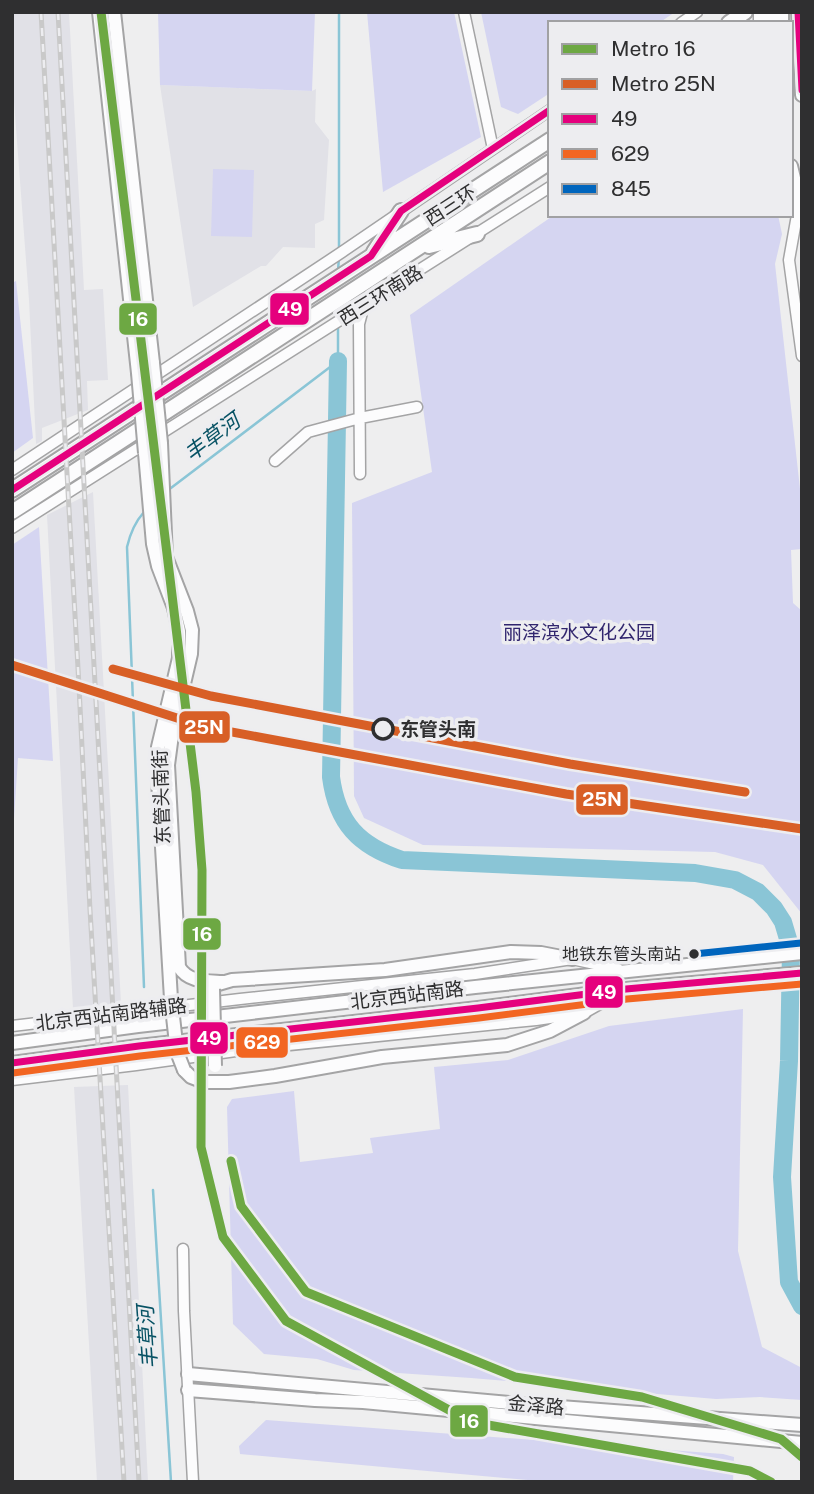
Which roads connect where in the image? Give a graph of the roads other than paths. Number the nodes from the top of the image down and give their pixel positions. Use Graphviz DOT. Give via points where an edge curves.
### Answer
graph roads {
  1 [pos="99,12"];
  2 [pos="114,12"];
  3 [pos="464,12"];
  4 [pos="780,12"];
  5 [pos="798,12"];
  6 [pos="764,21"];
  7 [pos="797,31"];
  8 [pos="802,96"];
  9 [pos="548,111"];
  10 [pos="548,141"];
  11 [pos="494,149"];
  12 [pos="548,163"];
  13 [pos="793,175"];
  14 [pos="548,188"];
  15 [pos="800,207"];
  16 [pos="401,211"];
  17 [pos="477,234"];
  18 [pos="414,250"];
  19 [pos="371,256"];
  20 [pos="364,305"];
  21 [pos="802,356"];
  22 [pos="416,407"];
  23 [pos="360,418"];
  24 [pos="275,461"];
  25 [pos="12,470"];
  26 [pos="360,474"];
  27 [pos="12,490"];
  28 [pos="12,512"];
  29 [pos="12,528"];
  30 [pos="802,953"];
  31 [pos="572,959"];
  32 [pos="625,971"];
  33 [pos="802,972"];
  34 [pos="218,985"];
  35 [pos="626,989"];
  36 [pos="584,1013"];
  37 [pos="12,1026"];
  38 [pos="12,1043"];
  39 [pos="12,1063"];
  40 [pos="12,1080"];
  41 [pos="225,1082"];
  42 [pos="183,1249"];
  43 [pos="188,1374"];
  44 [pos="188,1390"];
  45 [pos="802,1425"];
  46 [pos="802,1443"];
  47 [pos="193,1482"];
  1 -- 41 [label="main road, 东管头南街, bridge" via="153,544 179,631 179,658 158,747 177,1052 191,1077 204,1083"];
  2 -- 34 [label="main road, 东管头南街, bridge" via="161,443 166,557 192,630 167,765 179,967 184,975"];
  3 -- 11 [label="street"];
  4 -- 6 [label="highway"];
  5 -- 7 [label="main road"];
  7 -- 8 [label="main road"];
  9 -- 11 [label="street"];
  10 -- 19 [label="highway, 西三环"];
  11 -- 16 [label="street"];
  12 -- 18 [label="highway, 西三环"];
  13 -- 15 [label="main road"];
  14 -- 17 [label="street, 西三环南路"];
  15 -- 21 [label="street" via="789,260"];
  16 -- 19 [label="highway"];
  16 -- 25 [label="street"];
  17 -- 18 [label="highway"];
  17 -- 20 [label="street, 西三环南路"];
  18 -- 28 [label="highway, 西三环"];
  19 -- 27 [label="highway, 西三环"];
  20 -- 23 [label="street" via="359,324"];
  20 -- 29 [label="street, 西三环南路"];
  22 -- 23 [label="street"];
  23 -- 24 [label="street" via="308,432"];
  23 -- 26 [label="street"];
  30 -- 32 [label="main road, 北京西站南路"];
  31 -- 32 [label="street, 北京西站南路辅路"];
  31 -- 34 [label="main road, 东管头南街" via="511,952 385,970"];
  31 -- 37 [label="street, 北京西站南路辅路"];
  32 -- 38 [label="main road, 北京西站南路"];
  33 -- 35 [label="main road, 北京西站南路"];
  34 -- 41 [label="main road, bridge" via="215,1066"];
  35 -- 36 [label="street"];
  35 -- 39 [label="main road, 北京西站南路"];
  36 -- 40 [label="street"];
  36 -- 41 [label="main road, 东管头南街" via="508,1045 382,1057"];
  42 -- 43 [label="street"];
  43 -- 44 [label="street"];
  43 -- 45 [label="main road, 金泽路"];
  44 -- 46 [label="main road, 金泽路"];
  44 -- 47 [label="street"];
}
